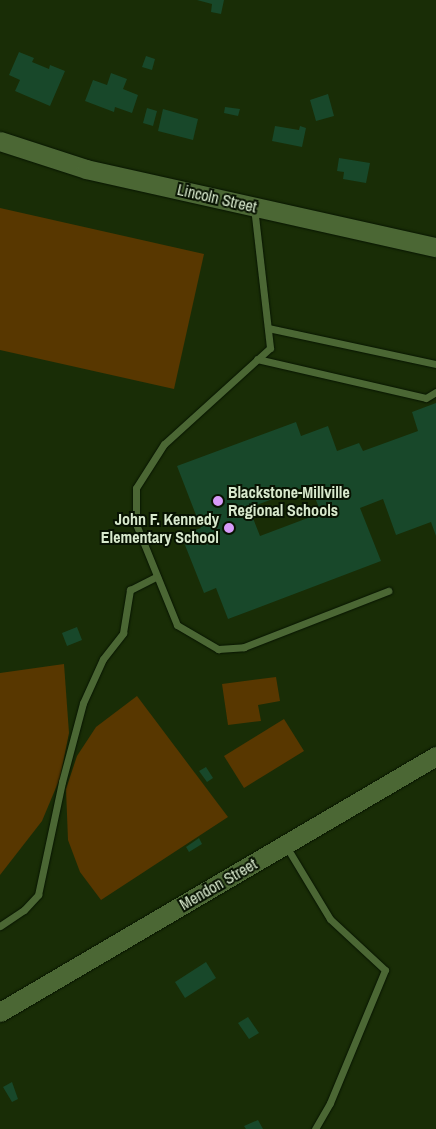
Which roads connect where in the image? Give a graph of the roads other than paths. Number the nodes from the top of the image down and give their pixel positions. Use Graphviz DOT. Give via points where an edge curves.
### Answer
graph roads {
  1 [pos="0,141"];
  2 [pos="254,206"];
  3 [pos="436,247"];
  4 [pos="268,328"];
  5 [pos="257,359"];
  6 [pos="436,364"];
  7 [pos="436,392"];
  8 [pos="157,576"];
  9 [pos="388,591"];
  10 [pos="436,756"];
  11 [pos="285,845"];
  12 [pos="0,926"];
  13 [pos="0,1012"];
  14 [pos="315,1129"];
  1 -- 2 [label="street, Lincoln Street" via="86,169"];
  2 -- 3 [label="street, Lincoln Street"];
  2 -- 4 [label="lane"];
  4 -- 5 [label="lane" via="270,348"];
  4 -- 6 [label="lane"];
  5 -- 7 [label="lane" via="426,398"];
  5 -- 8 [label="lane" via="164,444 136,488 136,524"];
  8 -- 9 [label="lane" via="177,625 218,649 244,647"];
  8 -- 12 [label="lane" via="130,590 123,633 104,659 83,703 38,895 24,910"];
  10 -- 11 [label="street, Mendon Street"];
  11 -- 13 [label="street, Mendon Street"];
  11 -- 14 [label="lane" via="330,919 385,970 330,1102"];
}
